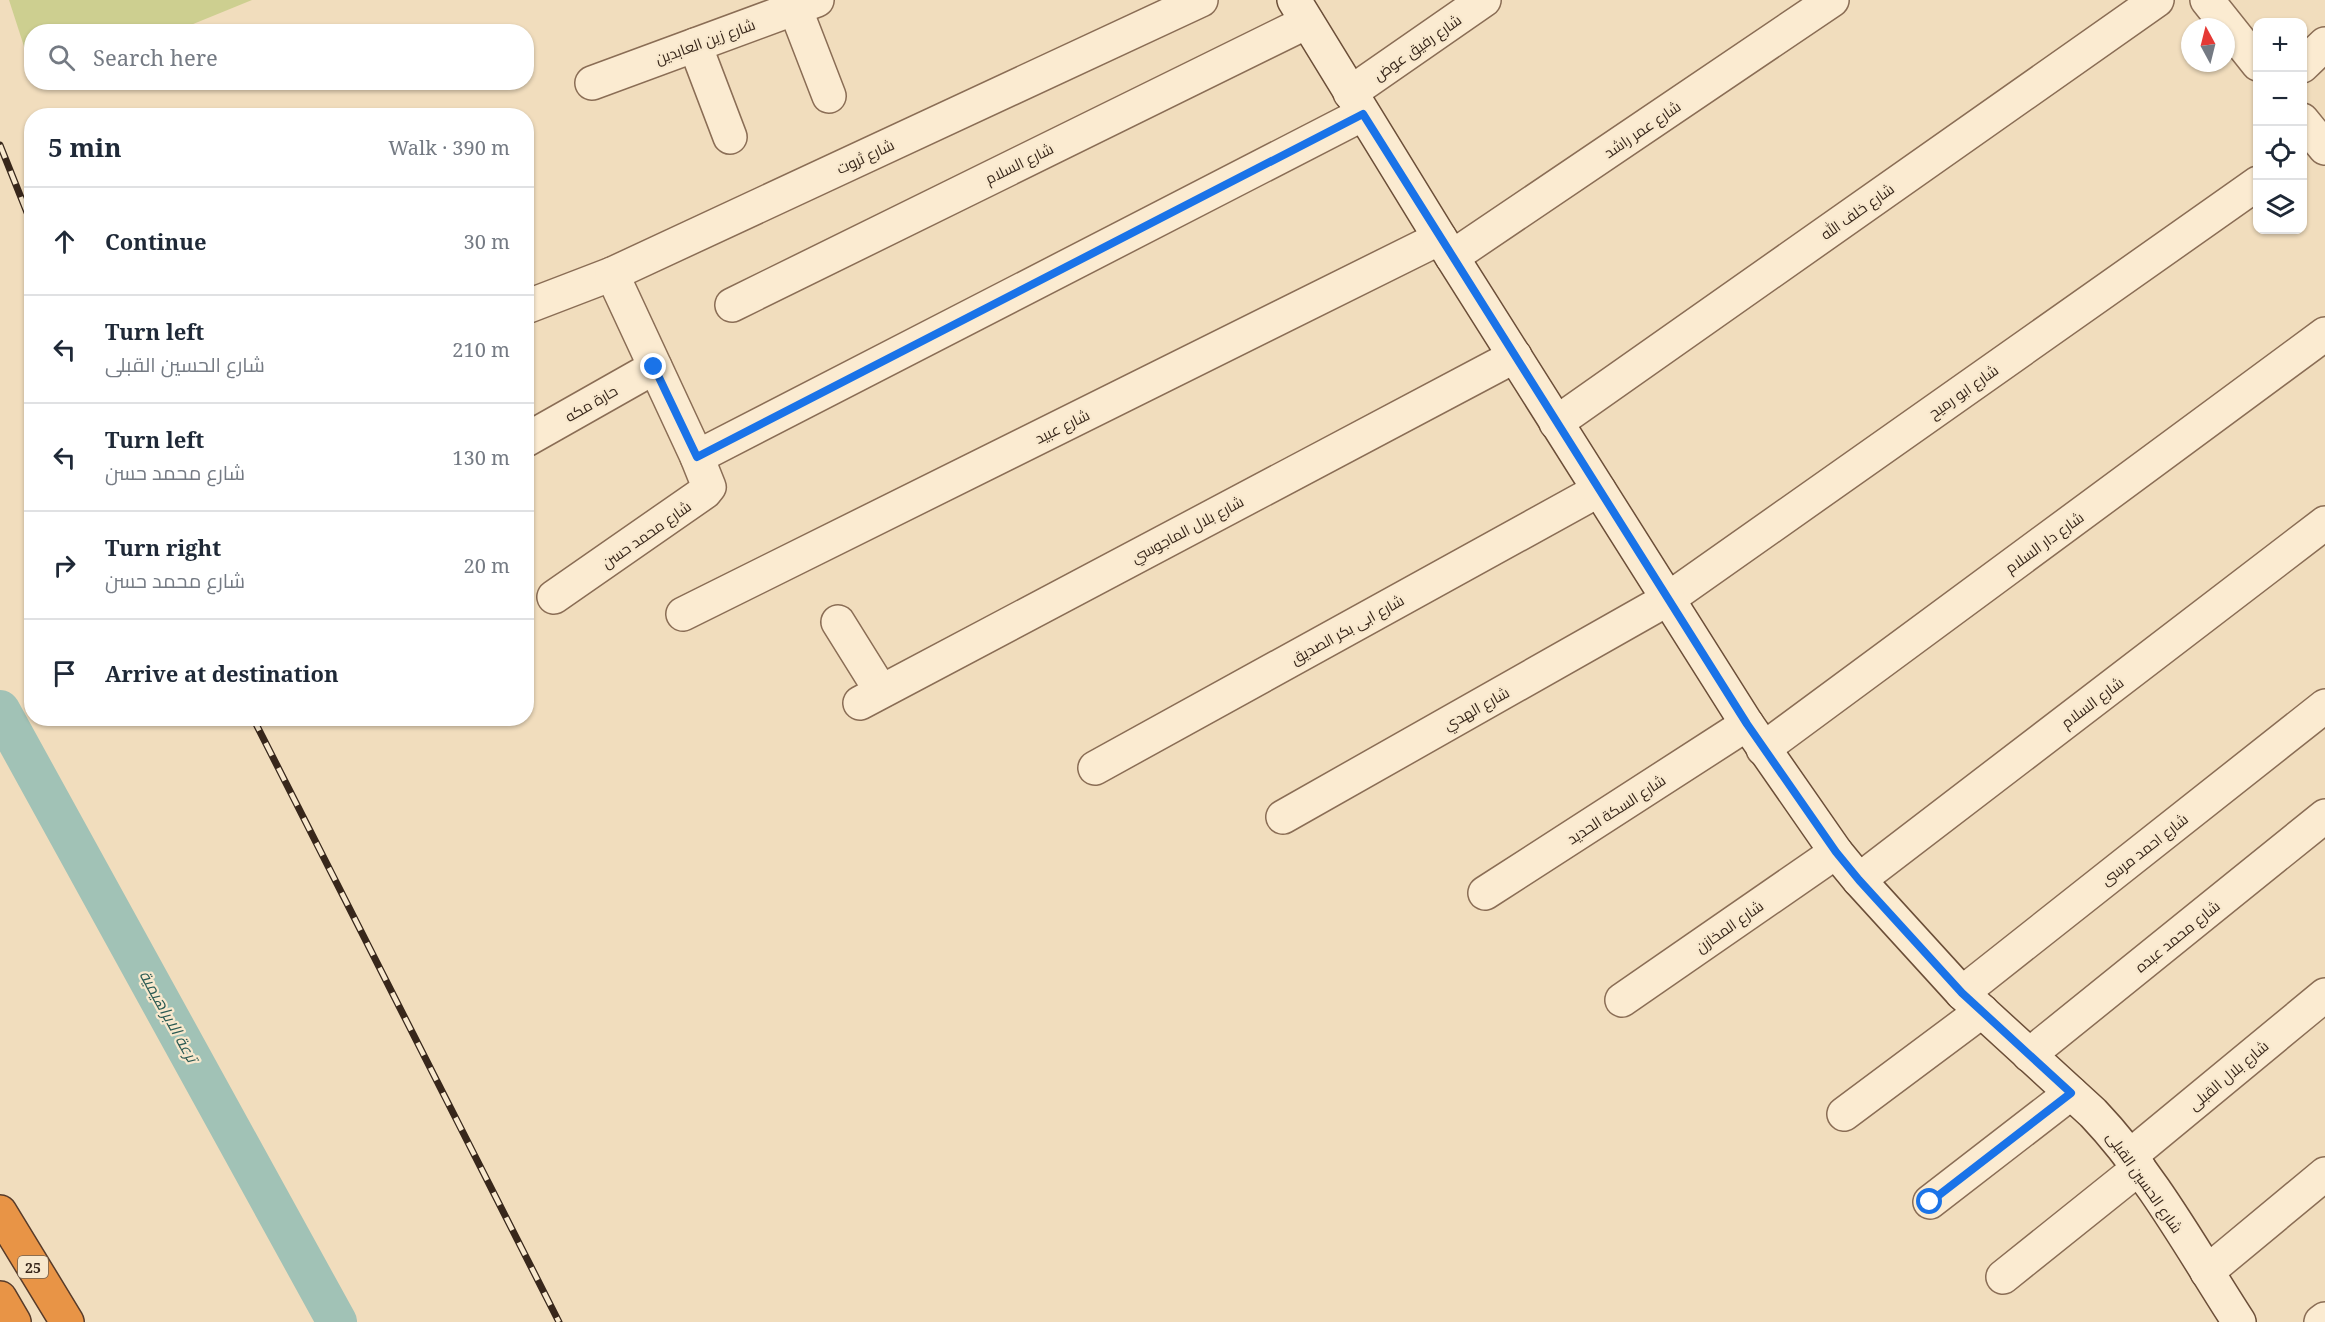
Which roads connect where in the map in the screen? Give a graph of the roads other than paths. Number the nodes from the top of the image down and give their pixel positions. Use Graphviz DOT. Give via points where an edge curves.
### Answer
graph roads {
  1 [pos="1201,0"];
  2 [pos="1484,0"];
  3 [pos="1832,0"];
  4 [pos="2157,0"];
  5 [pos="2207,0"];
  6 [pos="806,4"];
  7 [pos="1300,11"];
  8 [pos="2325,44"];
  9 [pos="695,45"];
  10 [pos="2253,58"];
  11 [pos="2307,61"];
  12 [pos="592,83"];
  13 [pos="829,96"];
  14 [pos="1357,104"];
  15 [pos="730,137"];
  16 [pos="2253,187"];
  17 [pos="1446,248"];
  18 [pos="612,274"];
  19 [pos="534,304"];
  20 [pos="732,304"];
  21 [pos="2325,334"];
  22 [pos="1515,356"];
  23 [pos="654,367"];
  24 [pos="1556,423"];
  25 [pos="534,435"];
  26 [pos="697,457"];
  27 [pos="1599,490"];
  28 [pos="2325,523"];
  29 [pos="554,597"];
  30 [pos="1668,599"];
  31 [pos="683,614"];
  32 [pos="838,622"];
  33 [pos="2325,706"];
  34 [pos="1755,737"];
  35 [pos="1095,768"];
  36 [pos="2325,816"];
  37 [pos="1283,817"];
  38 [pos="1836,852"];
  39 [pos="1859,880"];
  40 [pos="1485,894"];
  41 [pos="2325,994"];
  42 [pos="1622,1000"];
  43 [pos="1972,1002"];
  44 [pos="2029,1055"];
  45 [pos="2071,1093"];
  46 [pos="1844,1114"];
  47 [pos="2135,1162"];
  48 [pos="2325,1174"];
  49 [pos="1930,1202"];
  50 [pos="0,1212"];
  51 [pos="2206,1272"];
  52 [pos="2002,1277"];
  53 [pos="0,1298"];
  54 [pos="2325,1319"];
  55 [pos="14,1322"];
  56 [pos="67,1322"];
  57 [pos="2239,1322"];
  58 [pos="2321,1322"];
  1 -- 18 [label="street, شارع ثروت"];
  2 -- 14 [label="street, شارع رفيق عوض"];
  3 -- 17 [label="street, شارع عمر راشد"];
  4 -- 24 [label="street, شارع خلف الله"];
  5 -- 10 [label="street"];
  6 -- 9 [label="street, شارع زين العابدين"];
  6 -- 13 [label="street"];
  7 -- 14 [label="street, شارع الحسين القبلى"];
  7 -- 20 [label="street, شارع السلام"];
  8 -- 11 [label="street"];
  9 -- 12 [label="street, شارع زين العابدين"];
  9 -- 15 [label="street"];
  14 -- 17 [label="street, شارع الحسين القبلى"];
  14 -- 26 [label="street"];
  16 -- 30 [label="street, شارع ابو رميح"];
  17 -- 22 [label="street, شارع الحسين القبلى"];
  17 -- 31 [label="street, شارع عبيد"];
  18 -- 19 [label="street, شارع ثروت"];
  18 -- 23 [label="street, شارع محمد حسن"];
  21 -- 34 [label="street, شارع دار السلام"];
  22 -- 24 [label="street, شارع الحسين القبلى"];
  22 -- 32 [label="street, شارع بلال الماجوسي" via="870,697"];
  23 -- 25 [label="street, حارة مكه"];
  23 -- 26 [label="street, شارع محمد حسن"];
  24 -- 27 [label="street, شارع الحسين القبلى"];
  26 -- 29 [label="street, شارع محمد حسن" via="708,490"];
  27 -- 30 [label="street, شارع الحسين القبلى"];
  27 -- 35 [label="street, شارع ابى بكر الصديق"];
  28 -- 39 [label="street, شارع السلام"];
  30 -- 34 [label="street, شارع الحسين القبلى"];
  30 -- 37 [label="street, شارع الهدي"];
  33 -- 43 [label="street, شارع احمد مرسى"];
  34 -- 38 [label="street, شارع الحسين القبلى"];
  34 -- 40 [label="street, شارع السكة الحديد"];
  36 -- 44 [label="street, شارع محمد عبده"];
  38 -- 39 [label="street, شارع الحسين القبلى"];
  38 -- 42 [label="street, شارع المخازن"];
  39 -- 43 [label="street, شارع الحسين القبلى"];
  41 -- 47 [label="street, شارع بلال القبلى"];
  43 -- 44 [label="street, شارع الحسين القبلى"];
  43 -- 46 [label="street, شارع احمد مرسى"];
  44 -- 45 [label="street, شارع الحسين القبلى"];
  45 -- 47 [label="street, شارع الحسين القبلى"];
  45 -- 49 [label="street"];
  47 -- 51 [label="street, شارع الحسين القبلى"];
  47 -- 52 [label="street, شارع بلال القبلى"];
  48 -- 51 [label="street"];
  50 -- 56 [label="highway, 25"];
  51 -- 57 [label="street, شارع الحسين القبلى"];
  53 -- 55 [label="highway"];
  54 -- 58 [label="street"];
}
